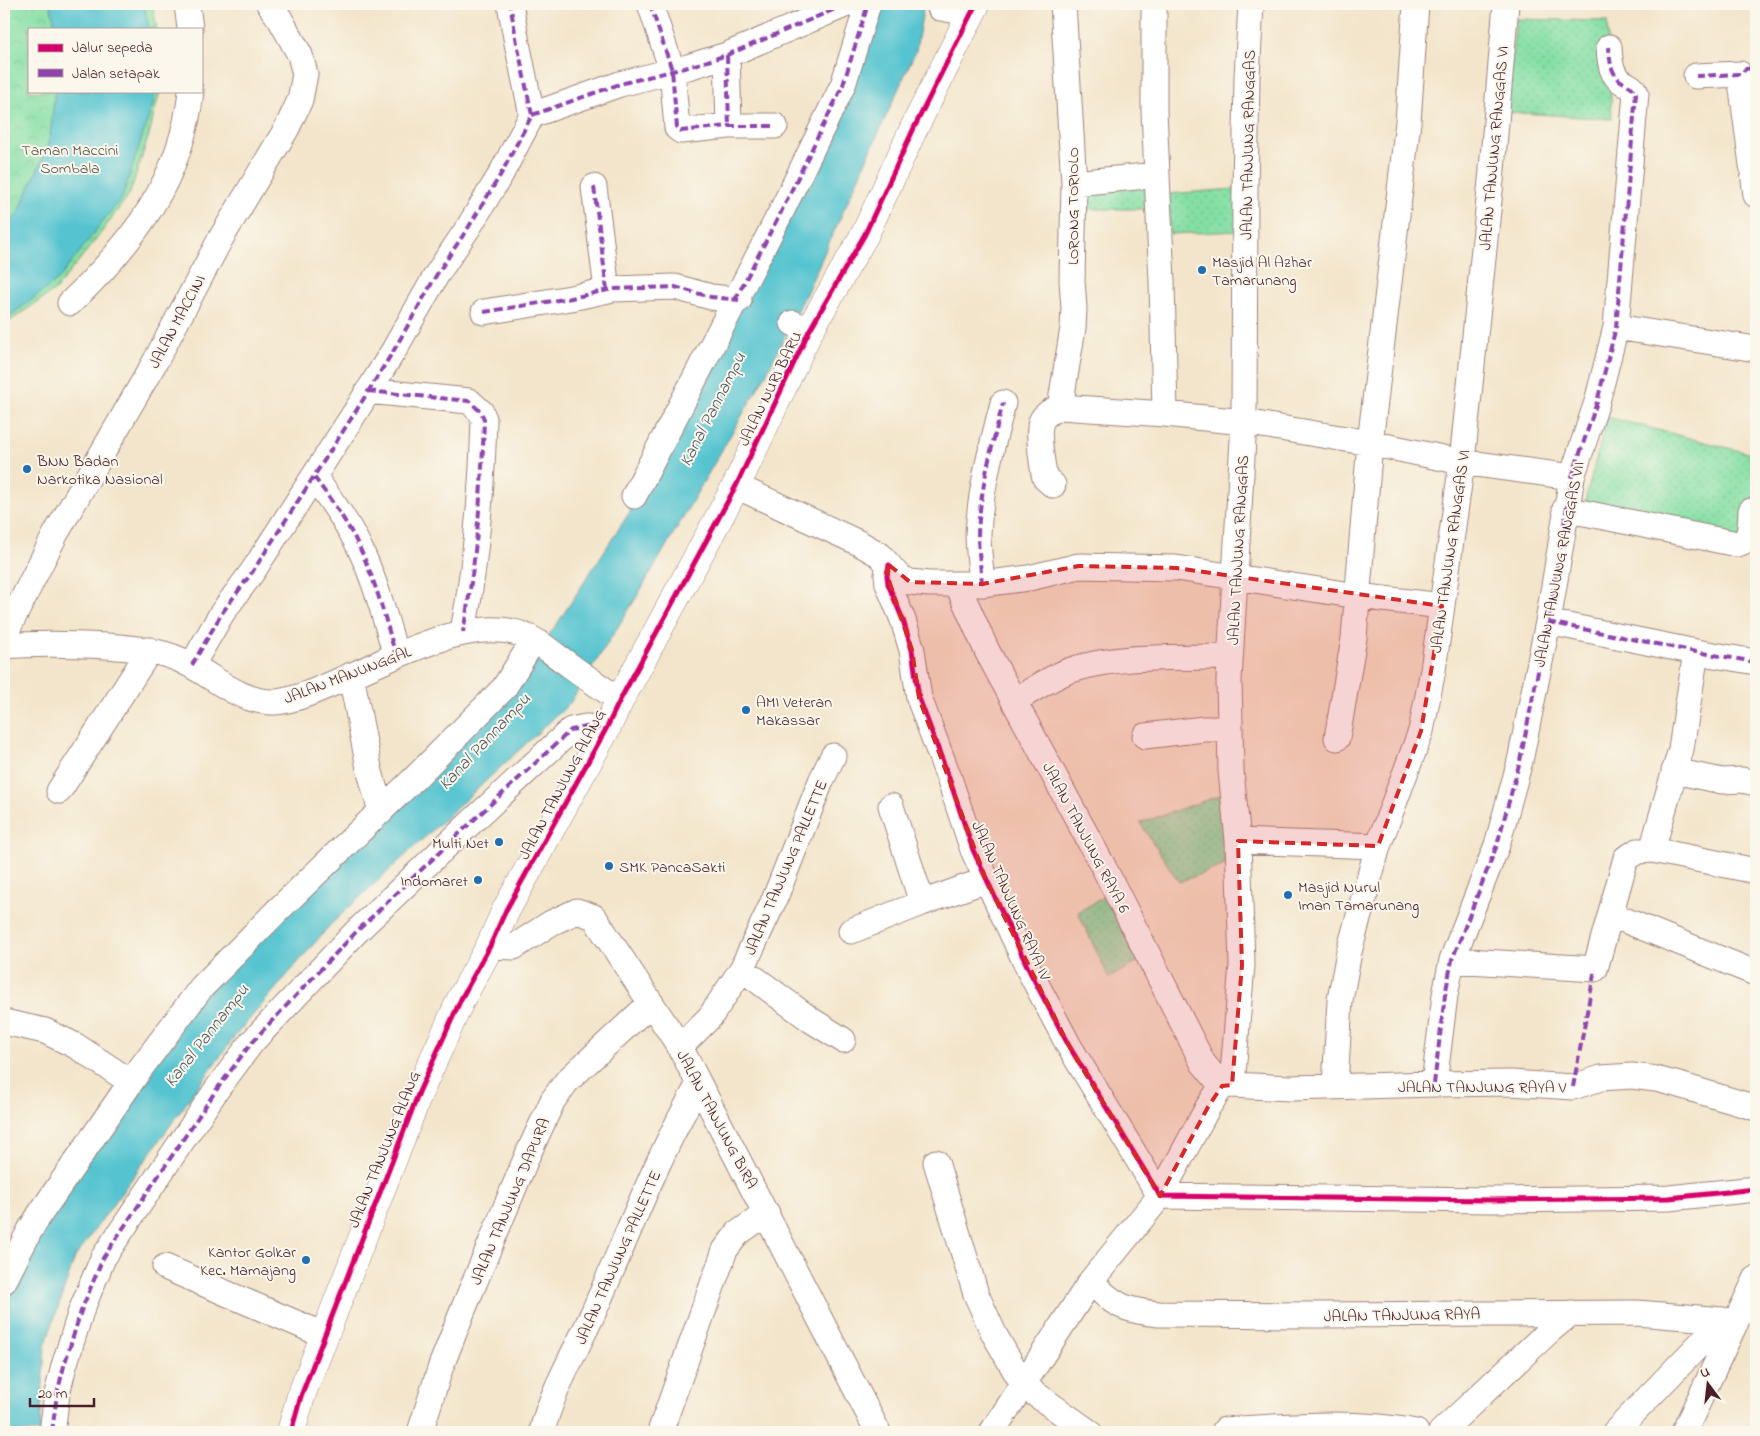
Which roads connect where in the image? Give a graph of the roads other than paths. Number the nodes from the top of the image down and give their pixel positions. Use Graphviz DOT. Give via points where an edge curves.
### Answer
graph roads {
  1 [pos="187,4"];
  2 [pos="269,4"];
  3 [pos="510,4"];
  4 [pos="650,4"];
  5 [pos="847,4"];
  6 [pos="868,4"];
  7 [pos="940,4"];
  8 [pos="1063,4"];
  9 [pos="1154,4"];
  10 [pos="1251,4"];
  11 [pos="1416,4"];
  12 [pos="1506,4"];
  13 [pos="974,8"];
  14 [pos="190,28"];
  15 [pos="1609,47"];
  16 [pos="727,54"];
  17 [pos="672,70"];
  18 [pos="1748,71"];
  19 [pos="1696,76"];
  20 [pos="191,92"];
  21 [pos="532,115"];
  22 [pos="730,126"];
  23 [pos="775,126"];
  24 [pos="1753,153"];
  25 [pos="1156,175"];
  26 [pos="1074,183"];
  27 [pos="594,187"];
  28 [pos="1756,195"];
  29 [pos="607,290"];
  30 [pos="737,300"];
  31 [pos="70,303"];
  32 [pos="484,312"];
  33 [pos="1616,327"];
  34 [pos="1756,349"];
  35 [pos="368,391"];
  36 [pos="1003,403"];
  37 [pos="1060,407"];
  38 [pos="1166,414"];
  39 [pos="1244,422"];
  40 [pos="1370,443"];
  41 [pos="1462,462"];
  42 [pos="1572,476"];
  43 [pos="314,477"];
  44 [pos="1053,485"];
  45 [pos="736,486"];
  46 [pos="634,496"];
  47 [pos="1565,509"];
  48 [pos="1752,511"];
  49 [pos="889,565"];
  50 [pos="1234,576"];
  51 [pos="957,584"];
  52 [pos="982,584"];
  53 [pos="1358,596"];
  54 [pos="1442,606"];
  55 [pos="1548,622"];
  56 [pos="463,632"];
  57 [pos="4,636"];
  58 [pos="532,639"];
  59 [pos="4,646"];
  60 [pos="150,650"];
  61 [pos="1696,652"];
  62 [pos="396,656"];
  63 [pos="1230,657"];
  64 [pos="1756,662"];
  65 [pos="192,665"];
  66 [pos="350,675"];
  67 [pos="620,700"];
  68 [pos="1014,701"];
  69 [pos="606,729"];
  70 [pos="1230,729"];
  71 [pos="1145,736"];
  72 [pos="1337,738"];
  73 [pos="833,756"];
  74 [pos="1674,771"];
  75 [pos="1756,783"];
  76 [pos="59,791"];
  77 [pos="892,806"];
  78 [pos="381,812"];
  79 [pos="1238,841"];
  80 [pos="1378,846"];
  81 [pos="1652,850"];
  82 [pos="1756,871"];
  83 [pos="986,880"];
  84 [pos="922,903"];
  85 [pos="1612,915"];
  86 [pos="852,931"];
  87 [pos="490,946"];
  88 [pos="1452,960"];
  89 [pos="742,969"];
  90 [pos="1756,972"];
  91 [pos="651,1003"];
  92 [pos="4,1022"];
  93 [pos="843,1040"];
  94 [pos="680,1047"];
  95 [pos="131,1082"];
  96 [pos="699,1084"];
  97 [pos="1434,1084"];
  98 [pos="1227,1086"];
  99 [pos="1335,1086"];
  100 [pos="1756,1108"];
  101 [pos="936,1162"];
  102 [pos="1756,1189"];
  103 [pos="1160,1196"];
  104 [pos="767,1213"];
  105 [pos="166,1267"];
  106 [pos="1756,1279"];
  107 [pos="4,1281"];
  108 [pos="1091,1282"];
  109 [pos="1571,1314"];
  110 [pos="1729,1321"];
  111 [pos="324,1335"];
  112 [pos="1024,1386"];
  113 [pos="1225,1430"];
  114 [pos="52,1432"];
  115 [pos="292,1432"];
  116 [pos="420,1432"];
  117 [pos="542,1432"];
  118 [pos="660,1432"];
  119 [pos="878,1432"];
  120 [pos="992,1432"];
  121 [pos="1089,1432"];
  122 [pos="1416,1432"];
  123 [pos="1441,1432"];
  124 [pos="1615,1432"];
  125 [pos="1684,1432"];
  1 -- 14 [label="street"];
  2 -- 57 [label="street, JALAN MACCINI" via="300,55 305,74 300,100 55,535"];
  3 -- 21 [label="street"];
  4 -- 17 [label="street"];
  5 -- 16 [label="street"];
  6 -- 30 [label="street" via="843,85"];
  7 -- 13 [label="street" via="940,8"];
  8 -- 26 [label="street, LORONG TORIOLO"];
  9 -- 25 [label="street"];
  10 -- 39 [label="street, JALAN TANJUNG RANGGAS" via="1245,181"];
  11 -- 40 [label="street" via="1408,122"];
  12 -- 41 [label="street, JALAN TANJUNG RANGGAS VI"];
  13 -- 45 [label="street, JALAN NURI BARU" via="865,234 801,327"];
  15 -- 33 [label="street, JALAN TANJUNG RANGGAS VII" via="1614,75 1631,86 1636,94"];
  16 -- 17 [label="street"];
  16 -- 22 [label="street"];
  17 -- 21 [label="street" via="620,84"];
  17 -- 22 [label="street" via="677,128 680,131"];
  18 -- 19 [label="street"];
  18 -- 24 [label="street"];
  20 -- 31 [label="street" via="176,155 154,205 107,267"];
  21 -- 35 [label="street" via="501,174"];
  22 -- 23 [label="street"];
  24 -- 28 [label="street"];
  25 -- 26 [label="street"];
  25 -- 38 [label="street"];
  26 -- 37 [label="street, LORONG TORIOLO" via="1073,328"];
  27 -- 29 [label="street"];
  29 -- 30 [label="street" via="675,287"];
  29 -- 32 [label="street"];
  30 -- 46 [label="street"];
  33 -- 34 [label="street"];
  33 -- 42 [label="street, JALAN TANJUNG RANGGAS VII" via="1597,402"];
  35 -- 43 [label="street"];
  35 -- 56 [label="street" via="470,401 484,419 480,498"];
  36 -- 52 [label="street" via="982,496 978,535"];
  37 -- 38 [label="street"];
  37 -- 44 [label="street" via="1047,413 1041,421 1040,430 1044,478"];
  38 -- 39 [label="street"];
  39 -- 40 [label="street"];
  39 -- 50 [label="street, JALAN TANJUNG RANGGAS"];
  40 -- 41 [label="street"];
  40 -- 53 [label="street"];
  41 -- 42 [label="street"];
  41 -- 54 [label="street, JALAN TANJUNG RANGGAS VI"];
  42 -- 47 [label="street, JALAN TANJUNG RANGGAS VII"];
  43 -- 62 [label="street" via="333,502 362,553"];
  43 -- 65 [label="street" via="222,613"];
  45 -- 49 [label="street" via="859,543 880,555"];
  45 -- 67 [label="street, JALAN NURI BARU"];
  47 -- 48 [label="street" via="1737,544 1748,538"];
  47 -- 55 [label="street, JALAN TANJUNG RANGGAS VII"];
  49 -- 51 [label="street" via="899,577 910,582"];
  49 -- 83 [label="street, JALAN TANJUNG RAYA IV" via="888,584 912,650 919,698"];
  50 -- 52 [label="street" via="1176,568 1079,566 1029,578"];
  50 -- 53 [label="street"];
  50 -- 63 [label="street, JALAN TANJUNG RANGGAS"];
  51 -- 52 [label="street"];
  51 -- 68 [label="street, JALAN TANJUNG RAYA 6"];
  53 -- 54 [label="street"];
  53 -- 72 [label="street"];
  54 -- 80 [label="street, JALAN TANJUNG RANGGAS VI" via="1421,731"];
  55 -- 61 [label="street"];
  55 -- 88 [label="street, JALAN TANJUNG RANGGAS VII" via="1520,761 1497,845"];
  56 -- 58 [label="street, JALAN MANUNGGAL" via="498,629"];
  56 -- 62 [label="street, JALAN MANUNGGAL"];
  58 -- 67 [label="street, JALAN MANUNGGAL"];
  58 -- 78 [label="street" via="504,688"];
  59 -- 60 [label="street, JALAN MANUNGGAL" via="76,645"];
  60 -- 65 [label="street, JALAN MANUNGGAL"];
  60 -- 76 [label="street"];
  61 -- 64 [label="street"];
  61 -- 74 [label="street" via="1681,749"];
  62 -- 66 [label="street, JALAN MANUNGGAL"];
  63 -- 68 [label="street" via="1115,660 1070,670"];
  63 -- 70 [label="street, JALAN TANJUNG RANGGAS"];
  65 -- 66 [label="street, JALAN MANUNGGAL" via="235,692 255,700 276,702"];
  66 -- 78 [label="street"];
  67 -- 69 [label="street, JALAN TANJUNG ALANG"];
  68 -- 98 [label="street, JALAN TANJUNG RAYA 6" via="1203,1063"];
  69 -- 87 [label="street, JALAN TANJUNG ALANG" via="506,910"];
  69 -- 114 [label="street" via="586,727 572,730 401,888 252,1042 104,1258 81,1311 64,1366"];
  70 -- 71 [label="street"];
  70 -- 79 [label="street, JALAN TANJUNG RANGGAS"];
  73 -- 89 [label="street, JALAN TANJUNG PALLETTE"];
  74 -- 75 [label="street" via="1722,781"];
  74 -- 81 [label="street"];
  77 -- 84 [label="street"];
  78 -- 95 [label="street" via="214,973"];
  79 -- 80 [label="street"];
  79 -- 98 [label="street, JALAN TANJUNG RANGGAS" via="1242,966"];
  80 -- 99 [label="street, JALAN TANJUNG RANGGAS VI" via="1349,952 1340,1000"];
  81 -- 82 [label="street"];
  81 -- 85 [label="street" via="1638,851 1626,858"];
  83 -- 84 [label="street"];
  83 -- 103 [label="street, JALAN TANJUNG RAYA IV" via="1069,1046"];
  84 -- 86 [label="street"];
  85 -- 88 [label="street" via="1595,969"];
  85 -- 90 [label="street"];
  87 -- 91 [label="street, JALAN TANJUNG BIRA" via="514,947 578,911 594,917"];
  87 -- 111 [label="street, JALAN TANJUNG ALANG" via="461,999 419,1092"];
  88 -- 97 [label="street, JALAN TANJUNG RANGGAS VII"];
  89 -- 93 [label="street"];
  89 -- 94 [label="street, JALAN TANJUNG PALLETTE" via="710,1018"];
  91 -- 94 [label="street, JALAN TANJUNG BIRA"];
  91 -- 116 [label="street, JALAN TANJUNG DAPURA" via="568,1081 554,1100 463,1310"];
  92 -- 95 [label="street" via="45,1031 76,1046"];
  94 -- 96 [label="street, JALAN TANJUNG BIRA"];
  95 -- 107 [label="street" via="40,1214"];
  96 -- 104 [label="street, JALAN TANJUNG BIRA"];
  96 -- 117 [label="street, JALAN TANJUNG PALLETTE" via="669,1140 559,1386"];
  97 -- 99 [label="street, JALAN TANJUNG RAYA V"];
  97 -- 100 [label="street, JALAN TANJUNG RAYA V" via="1512,1083 1573,1087 1600,1078 1632,1076 1664,1081"];
  98 -- 99 [label="street, JALAN TANJUNG RAYA V"];
  98 -- 103 [label="street" via="1208,1107"];
  101 -- 112 [label="street" via="976,1294 994,1334"];
  102 -- 103 [label="street" via="1670,1198 1492,1200"];
  103 -- 108 [label="street"];
  104 -- 118 [label="street" via="738,1233 725,1250"];
  104 -- 119 [label="street, JALAN TANJUNG BIRA"];
  105 -- 111 [label="street"];
  106 -- 110 [label="street"];
  108 -- 109 [label="street, JALAN TANJUNG RAYA" via="1117,1304 1134,1312 1159,1314"];
  108 -- 112 [label="street"];
  109 -- 110 [label="street, JALAN TANJUNG RAYA" via="1638,1313"];
  109 -- 123 [label="street"];
  110 -- 124 [label="street"];
  110 -- 125 [label="street"];
  111 -- 115 [label="street, JALAN TANJUNG ALANG" via="301,1396"];
  112 -- 120 [label="street"];
  112 -- 121 [label="street"];
  113 -- 122 [label="street" via="1356,1425"];
}
